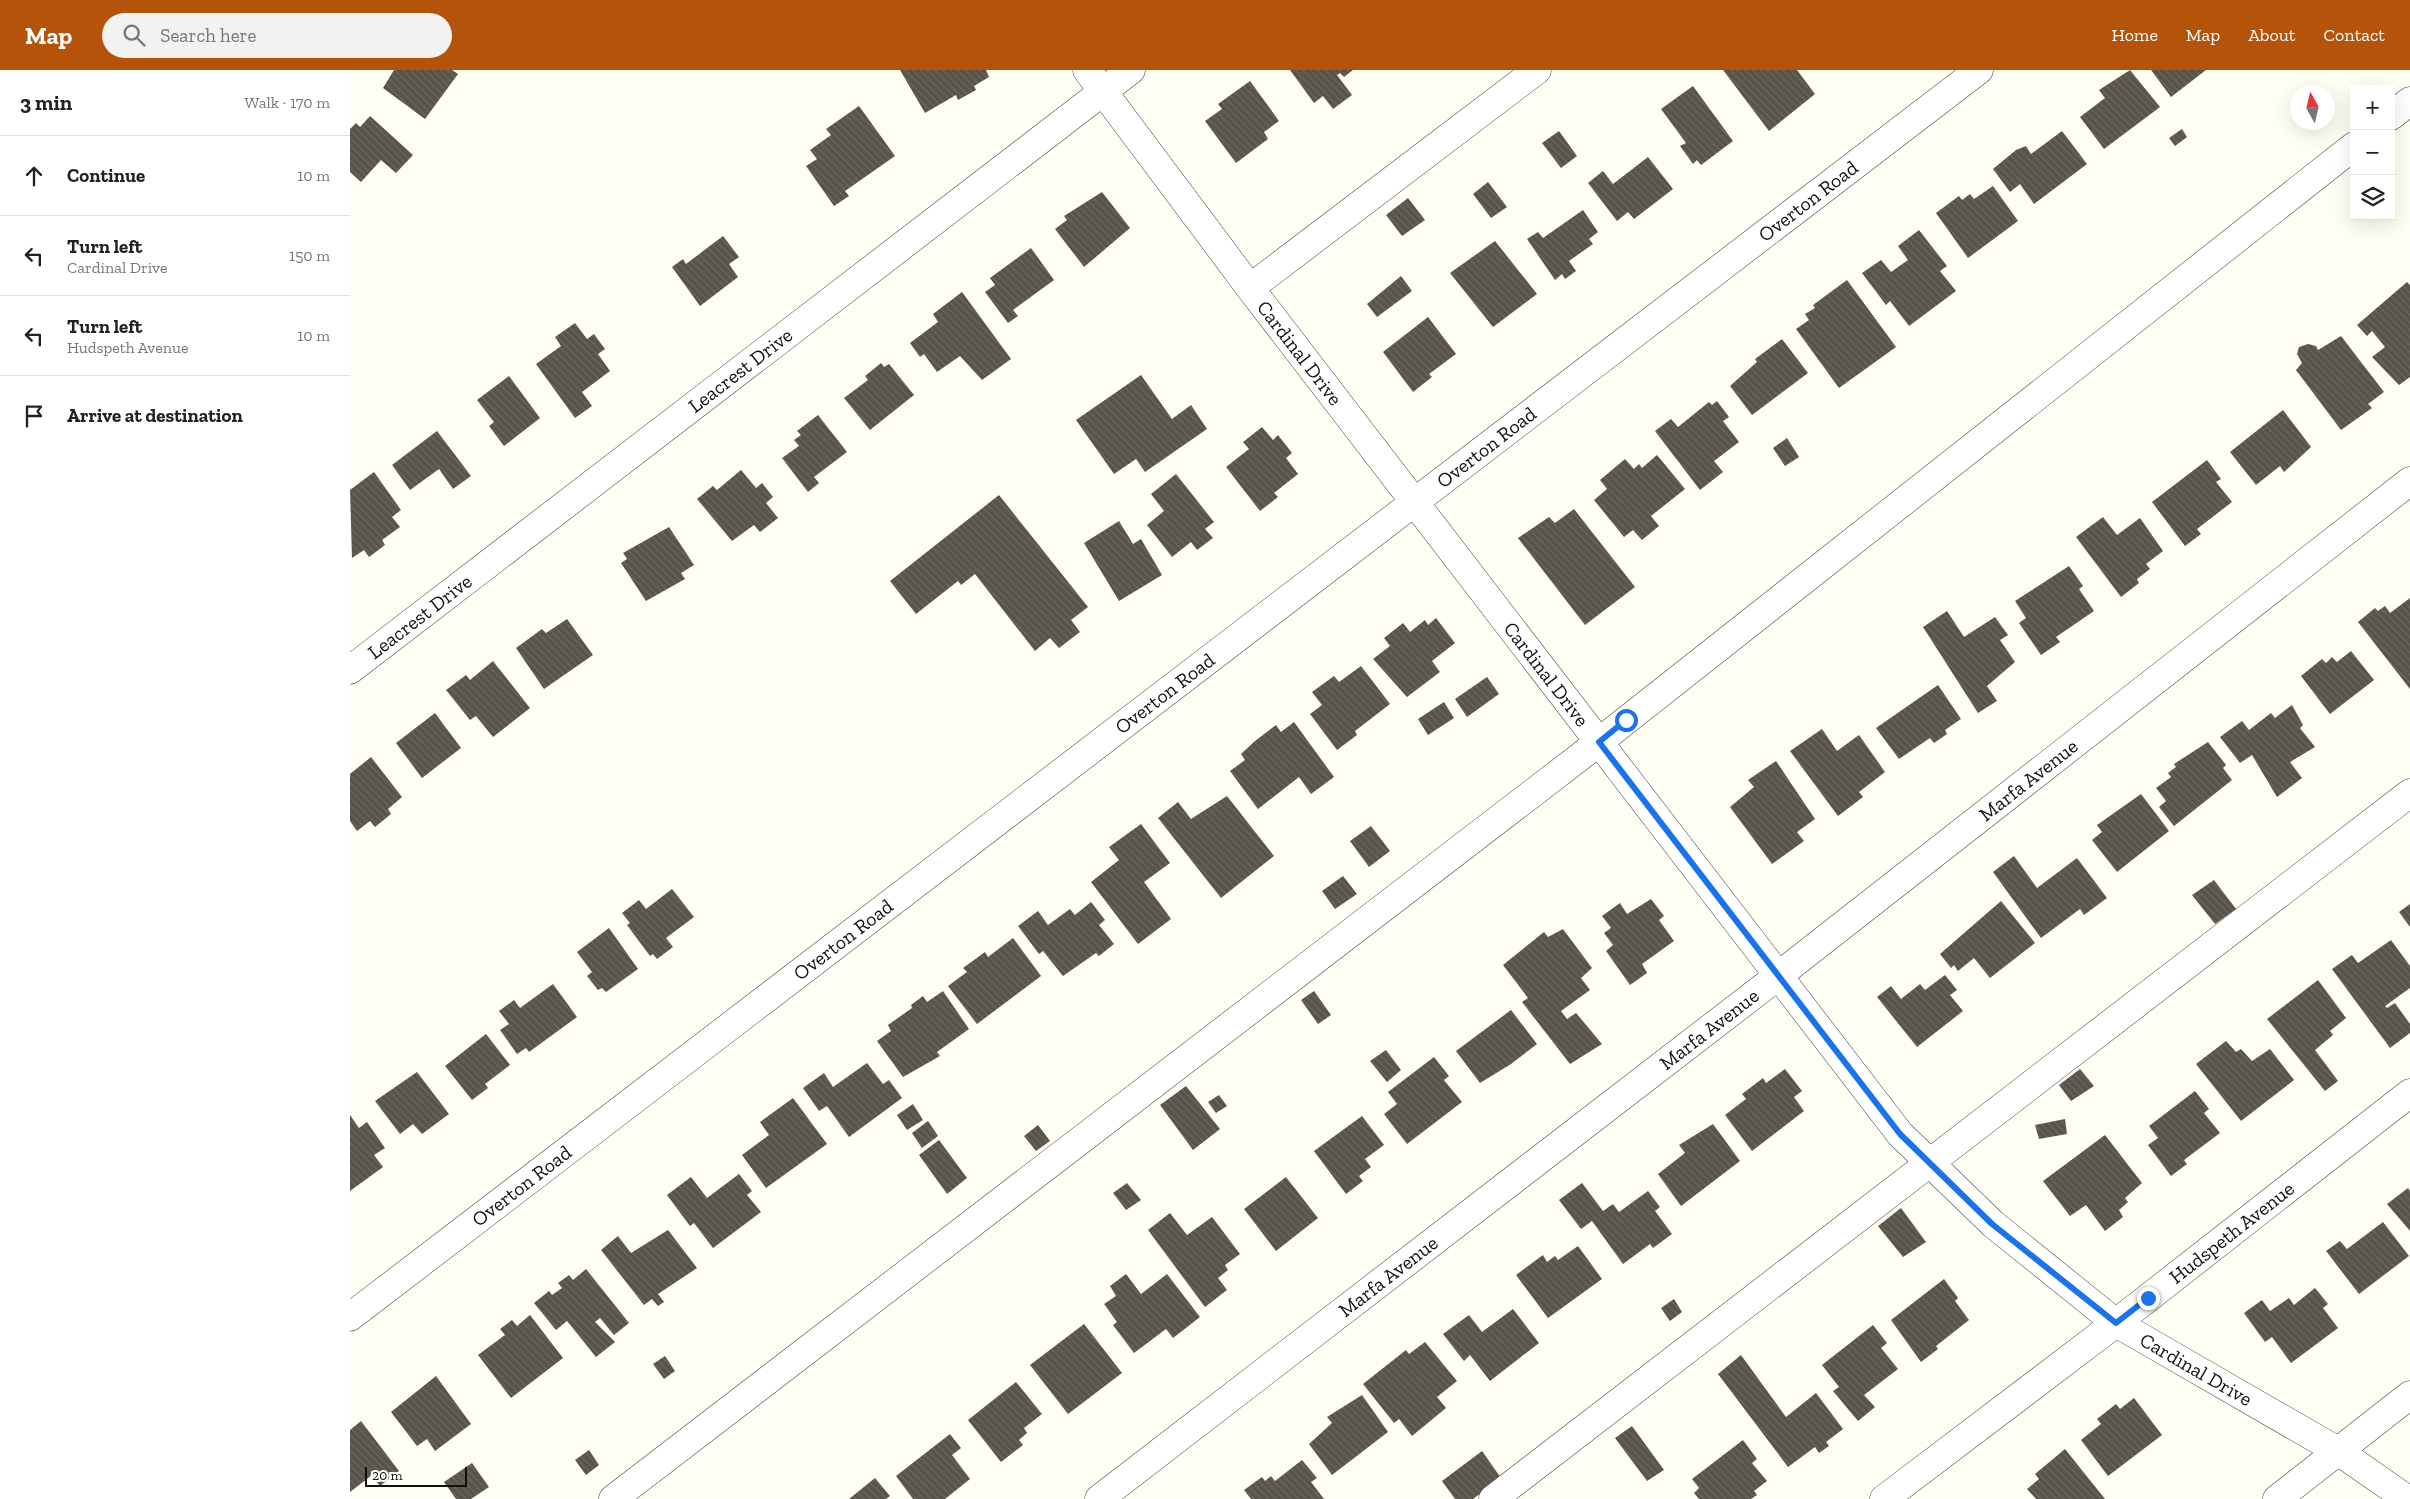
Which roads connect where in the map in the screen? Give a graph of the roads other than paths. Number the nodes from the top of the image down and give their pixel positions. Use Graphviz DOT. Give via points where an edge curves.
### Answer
graph roads {
  1 [pos="1131,70"];
  2 [pos="1537,70"];
  3 [pos="1979,70"];
  4 [pos="1095,80"];
  5 [pos="2410,101"];
  6 [pos="2395,113"];
  7 [pos="2350,149"];
  8 [pos="1250,288"];
  9 [pos="2410,481"];
  10 [pos="1415,502"];
  11 [pos="350,670"];
  12 [pos="1599,742"];
  13 [pos="2410,793"];
  14 [pos="1778,976"];
  15 [pos="2410,1093"];
  16 [pos="1928,1163"];
  17 [pos="350,1317"];
  18 [pos="2116,1323"];
  19 [pos="2410,1394"];
  20 [pos="2338,1451"];
  21 [pos="613,1499"];
  22 [pos="1099,1499"];
  23 [pos="1494,1499"];
  24 [pos="1884,1499"];
  25 [pos="2278,1499"];
  26 [pos="2407,1499"];
  1 -- 4 [label="street, Leacrest Drive"];
  2 -- 8 [label="street"];
  3 -- 10 [label="street, Overton Road"];
  4 -- 8 [label="street, Cardinal Drive"];
  4 -- 11 [label="street, Leacrest Drive"];
  5 -- 6 [label="street"];
  7 -- 12 [label="street"];
  8 -- 10 [label="street, Cardinal Drive"];
  9 -- 14 [label="street, Marfa Avenue"];
  10 -- 12 [label="street, Cardinal Drive"];
  10 -- 17 [label="street, Overton Road"];
  12 -- 14 [label="street, Cardinal Drive"];
  12 -- 21 [label="street"];
  13 -- 16 [label="street"];
  14 -- 16 [label="street, Cardinal Drive" via="1900,1134"];
  14 -- 22 [label="street, Marfa Avenue"];
  15 -- 18 [label="street, Hudspeth Avenue"];
  16 -- 18 [label="street, Cardinal Drive" via="1992,1224"];
  16 -- 23 [label="street"];
  18 -- 20 [label="street, Cardinal Drive"];
  18 -- 24 [label="street, Hudspeth Avenue"];
  19 -- 20 [label="street"];
  20 -- 25 [label="street"];
  20 -- 26 [label="street, Cardinal Drive"];
}
